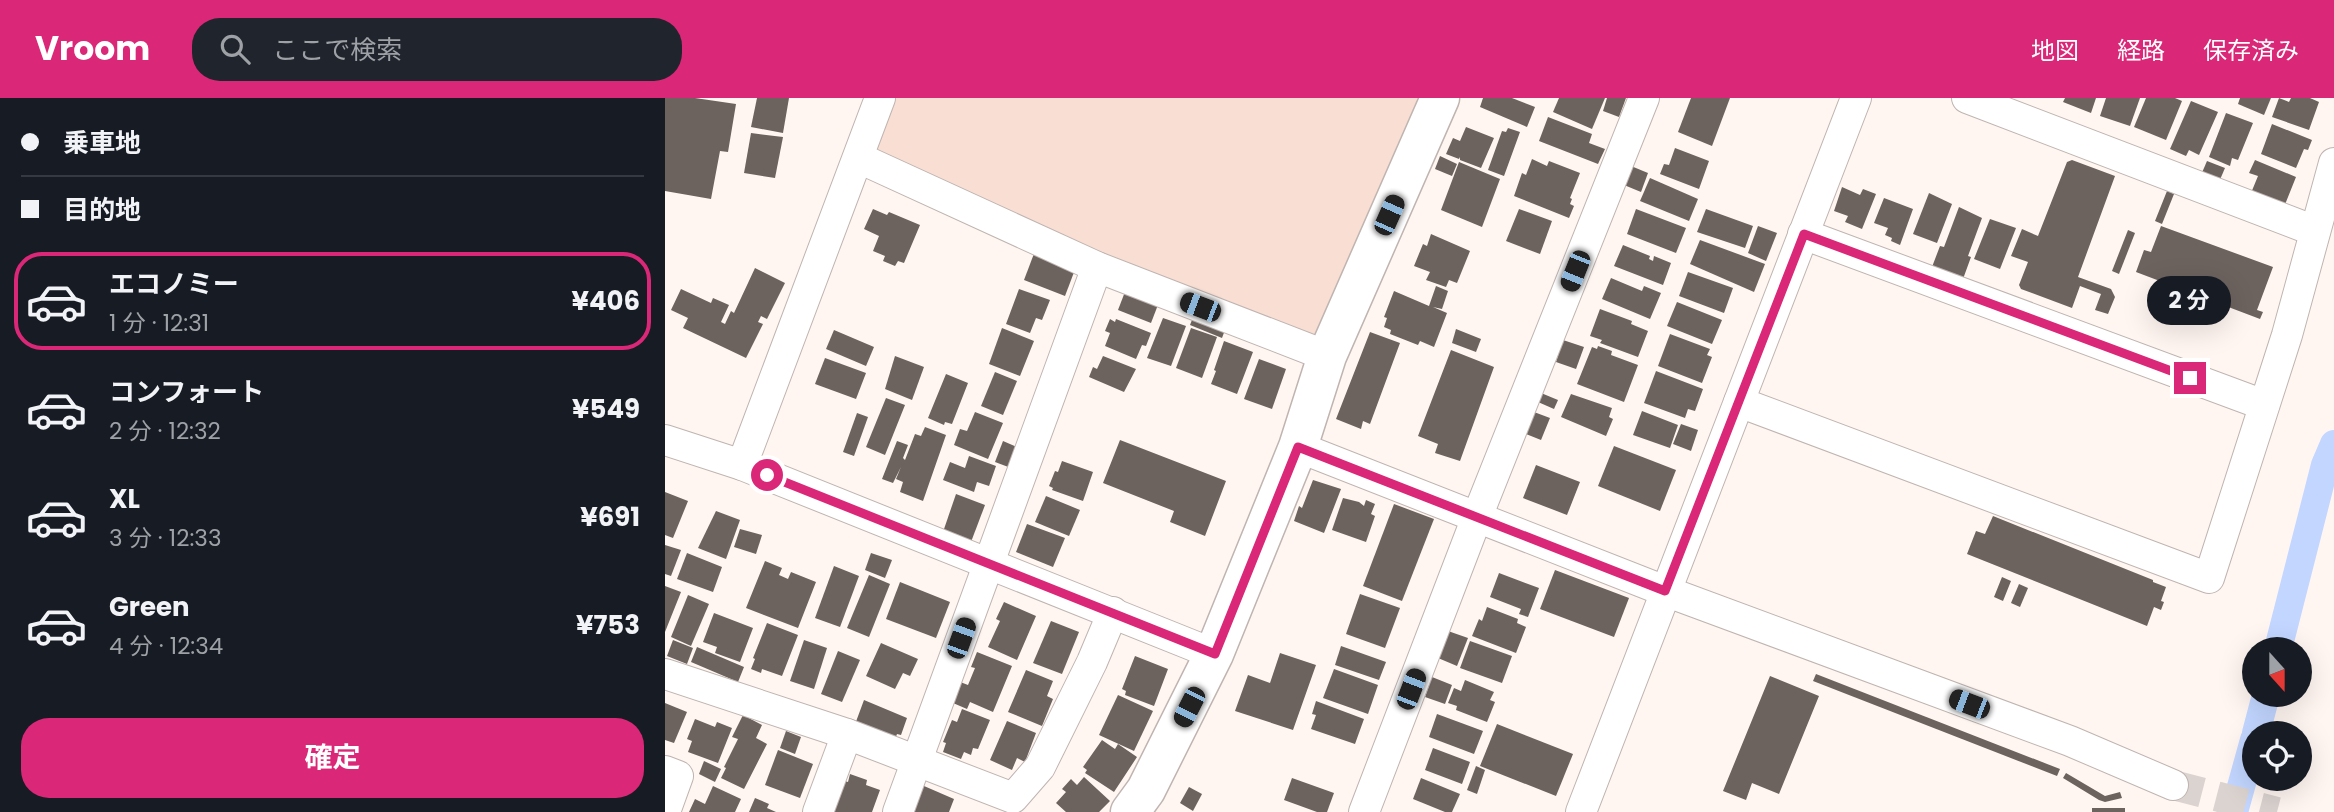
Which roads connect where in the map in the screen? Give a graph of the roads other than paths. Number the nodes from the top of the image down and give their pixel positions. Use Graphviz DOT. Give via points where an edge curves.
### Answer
graph roads {
  1 [pos="880,98"];
  2 [pos="1440,98"];
  3 [pos="1644,98"];
  4 [pos="1856,98"];
  5 [pos="1967,98"];
  6 [pos="859,158"];
  7 [pos="2334,163"];
  8 [pos="2315,231"];
  9 [pos="1804,234"];
  10 [pos="1097,267"];
  11 [pos="1327,356"];
  12 [pos="1738,402"];
  13 [pos="2264,405"];
  14 [pos="665,440"];
  15 [pos="1298,447"];
  16 [pos="742,465"];
  17 [pos="1477,517"];
  18 [pos="988,565"];
  19 [pos="1665,591"];
  20 [pos="1114,612"];
  21 [pos="1215,654"];
  22 [pos="665,674"];
  23 [pos="847,734"];
  24 [pos="916,761"];
  25 [pos="665,771"];
  26 [pos="2173,785"];
  27 [pos="665,812"];
  28 [pos="818,812"];
  29 [pos="898,812"];
  30 [pos="1130,812"];
  31 [pos="1364,812"];
  32 [pos="1581,812"];
  1 -- 6 [label="street"];
  2 -- 11 [label="street"];
  3 -- 17 [label="street"];
  4 -- 9 [label="street"];
  5 -- 8 [label="street"];
  6 -- 10 [label="street"];
  6 -- 16 [label="street"];
  7 -- 8 [label="street"];
  8 -- 13 [label="street"];
  9 -- 12 [label="street"];
  9 -- 13 [label="street"];
  10 -- 11 [label="street"];
  10 -- 18 [label="street"];
  11 -- 15 [label="street"];
  12 -- 13 [label="street" via="2209,578"];
  12 -- 19 [label="street"];
  14 -- 16 [label="street"];
  15 -- 17 [label="street"];
  15 -- 21 [label="street"];
  16 -- 18 [label="street"];
  17 -- 19 [label="street"];
  17 -- 31 [label="street"];
  18 -- 20 [label="street"];
  18 -- 24 [label="street"];
  19 -- 26 [label="street" via="2070,741"];
  19 -- 32 [label="street"];
  20 -- 21 [label="street"];
  20 -- 24 [label="street" via="1040,767 1013,798"];
  21 -- 30 [label="street" via="1146,790"];
  22 -- 23 [label="street"];
  23 -- 24 [label="street"];
  23 -- 28 [label="street"];
  24 -- 29 [label="street"];
  25 -- 27 [label="street" via="678,776"];
}
